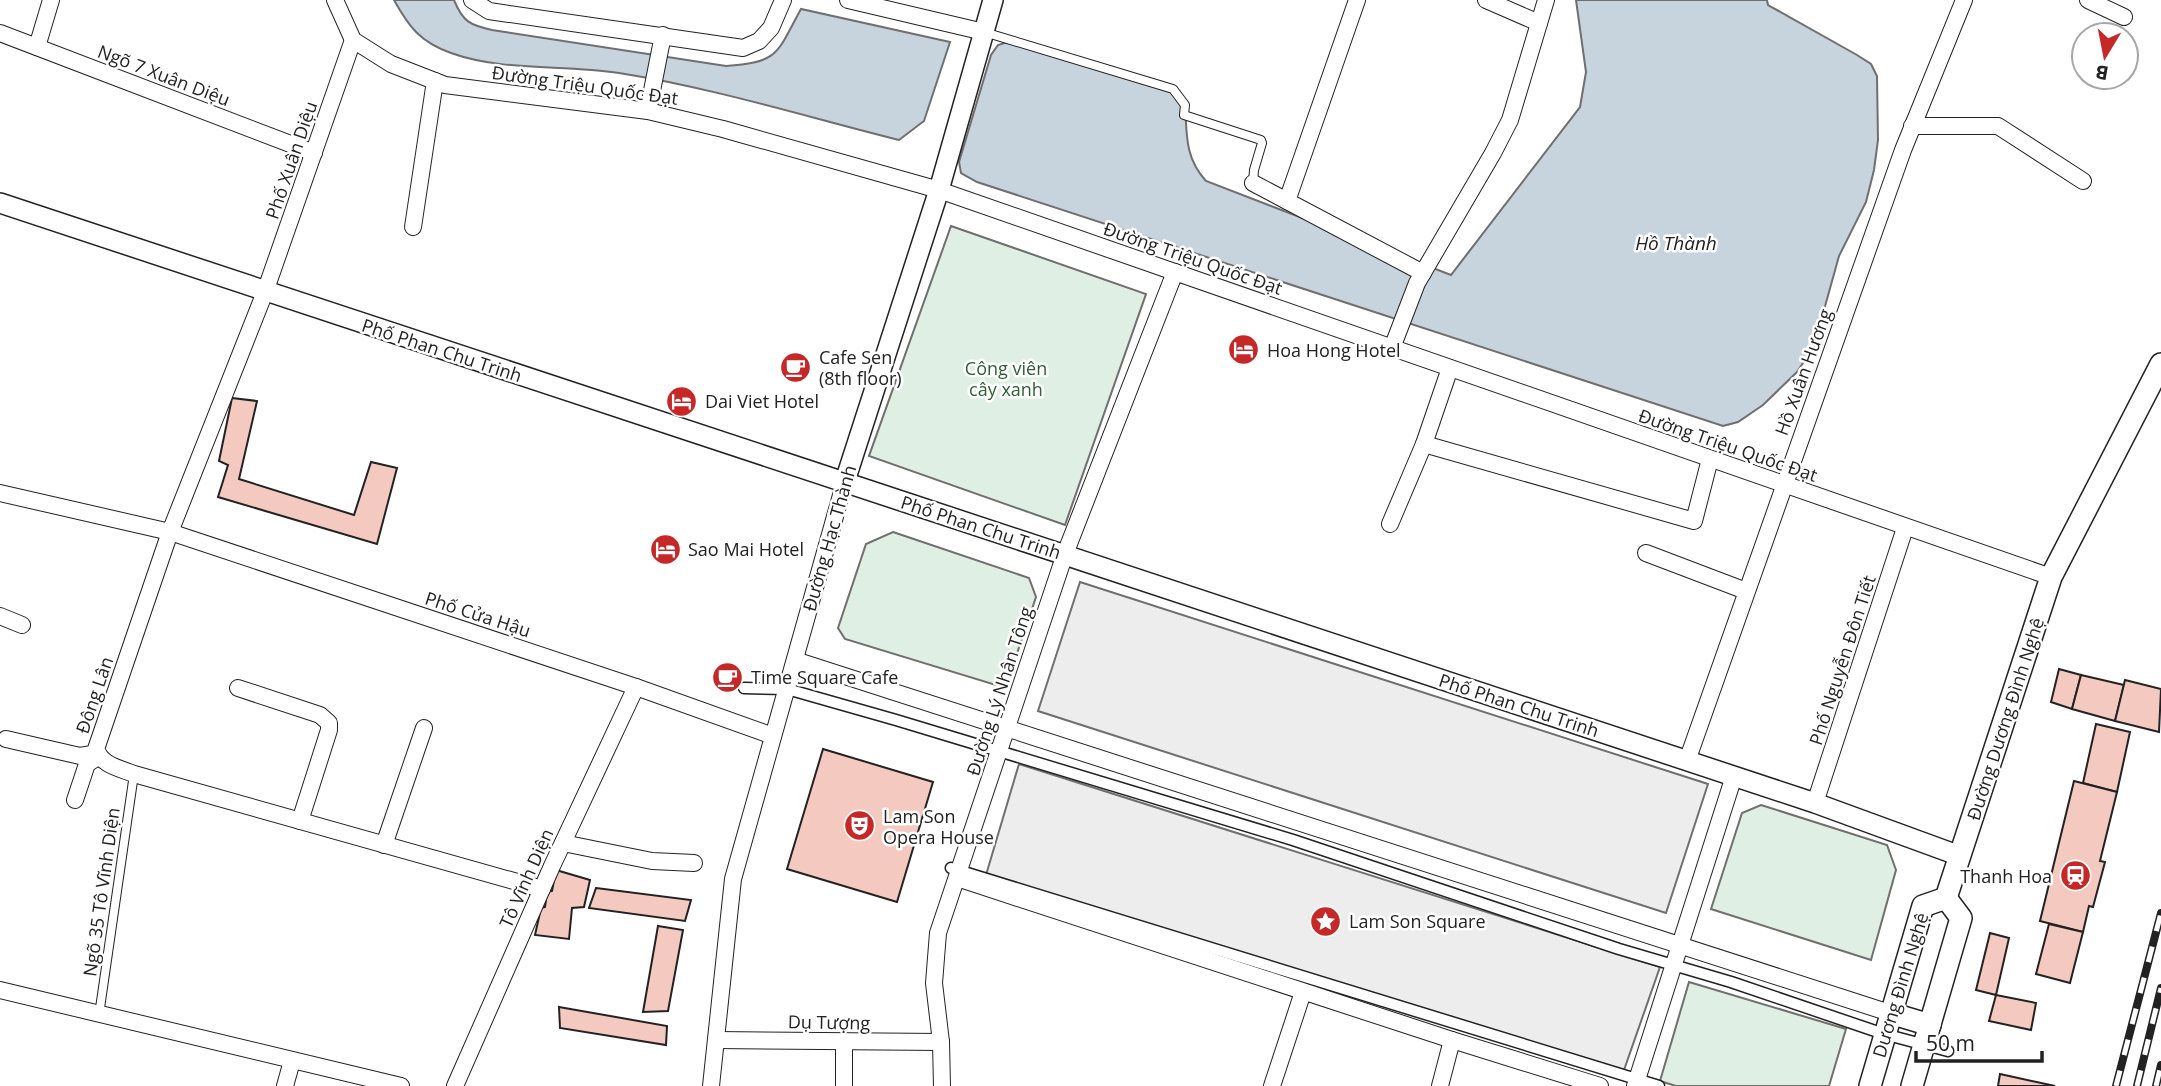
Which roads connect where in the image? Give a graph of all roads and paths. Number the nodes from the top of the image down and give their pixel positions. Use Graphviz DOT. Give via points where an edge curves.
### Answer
graph roads {
  1 [pos="51,0"];
  2 [pos="335,0"];
  3 [pos="472,0"];
  4 [pos="783,0"];
  5 [pos="848,0"];
  6 [pos="993,0"];
  7 [pos="1357,0"];
  8 [pos="1486,0"];
  9 [pos="1546,0"];
  10 [pos="1964,0"];
  11 [pos="2088,0"];
  12 [pos="2124,17"];
  13 [pos="1539,23"];
  14 [pos="984,32"];
  15 [pos="0,33"];
  16 [pos="663,35"];
  17 [pos="353,40"];
  18 [pos="37,47"];
  19 [pos="435,81"];
  20 [pos="648,111"];
  21 [pos="1912,126"];
  22 [pos="314,153"];
  23 [pos="2083,181"];
  24 [pos="1253,183"];
  25 [pos="939,190"];
  26 [pos="1287,201"];
  27 [pos="0,203"];
  28 [pos="414,228"];
  29 [pos="1175,272"];
  30 [pos="1420,278"];
  31 [pos="265,292"];
  32 [pos="1392,348"];
  33 [pos="2161,364"];
  34 [pos="1450,368"];
  35 [pos="1424,444"];
  36 [pos="1710,459"];
  37 [pos="845,481"];
  38 [pos="1784,484"];
  39 [pos="0,493"];
  40 [pos="1390,524"];
  41 [pos="1905,528"];
  42 [pos="170,532"];
  43 [pos="1646,554"];
  44 [pos="1065,555"];
  45 [pos="2051,577"];
  46 [pos="1746,591"];
  47 [pos="0,617"];
  48 [pos="22,625"];
  49 [pos="795,660"];
  50 [pos="636,687"];
  51 [pos="238,688"];
  52 [pos="744,688"];
  53 [pos="787,690"];
  54 [pos="424,728"];
  55 [pos="1007,728"];
  56 [pos="773,736"];
  57 [pos="6,739"];
  58 [pos="1000,752"];
  59 [pos="98,755"];
  60 [pos="1687,761"];
  61 [pos="134,774"];
  62 [pos="1734,776"];
  63 [pos="75,800"];
  64 [pos="1815,803"];
  65 [pos="300,821"];
  66 [pos="563,844"];
  67 [pos="384,845"];
  68 [pos="1960,856"];
  69 [pos="694,863"];
  70 [pos="955,872"];
  71 [pos="542,889"];
  72 [pos="1946,898"];
  73 [pos="1680,945"];
  74 [pos="1673,966"];
  75 [pos="0,990"];
  76 [pos="1303,992"];
  77 [pos="99,1016"];
  78 [pos="1887,1023"];
  79 [pos="1927,1035"];
  80 [pos="716,1040"];
  81 [pos="1452,1040"];
  82 [pos="845,1041"];
  83 [pos="941,1042"];
  84 [pos="1948,1051"];
  85 [pos="292,1060"];
  86 [pos="1637,1083"];
  87 [pos="1590,1084"];
  88 [pos="285,1086"];
  89 [pos="401,1086"];
  90 [pos="455,1086"];
  91 [pos="711,1086"];
  92 [pos="844,1086"];
  93 [pos="943,1086"];
  94 [pos="1272,1086"];
  95 [pos="1440,1086"];
  96 [pos="1659,1086"];
  97 [pos="1870,1086"];
  98 [pos="1912,1086"];
  1 -- 18 [label="street"];
  2 -- 17 [label="street"];
  3 -- 16 [label="street" via="489,11"];
  4 -- 16 [label="street" via="771,28 760,41 743,48"];
  5 -- 14 [label="street"];
  6 -- 14 [label="street, Đường Hạc Thành"];
  7 -- 26 [label="street"];
  8 -- 13 [label="street"];
  9 -- 13 [label="street"];
  10 -- 21 [label="street, Hồ Xuân Hương"];
  11 -- 12 [label="street"];
  13 -- 30 [label="street" via="1510,120"];
  14 -- 24 [label="lane" via="1173,89 1185,105 1184,116 1261,140"];
  14 -- 25 [label="street, Đường Hạc Thành"];
  15 -- 18 [label="street, Ngõ 7 Xuân Diệu"];
  16 -- 20 [label="street"];
  17 -- 19 [label="street, Đường Triệu Quốc Đạt" via="391,64"];
  17 -- 22 [label="street, Phố Xuân Diệu"];
  18 -- 22 [label="street, Ngõ 7 Xuân Diệu"];
  19 -- 20 [label="street, Đường Triệu Quốc Đạt"];
  19 -- 28 [label="street"];
  20 -- 25 [label="street, Đường Triệu Quốc Đạt"];
  21 -- 23 [label="street" via="1998,126"];
  21 -- 38 [label="street, Hồ Xuân Hương"];
  22 -- 31 [label="street, Phố Xuân Diệu"];
  24 -- 26 [label="street"];
  25 -- 29 [label="street, Đường Triệu Quốc Đạt"];
  25 -- 37 [label="street, Đường Hạc Thành"];
  26 -- 30 [label="street"];
  27 -- 31 [label="street, Phố Phan Chu Trinh"];
  29 -- 32 [label="street, Đường Triệu Quốc Đạt"];
  29 -- 44 [label="street, Đường Lý Nhân Tông"];
  30 -- 32 [label="street"];
  31 -- 37 [label="street, Phố Phan Chu Trinh"];
  31 -- 42 [label="street, Đông Lân"];
  32 -- 34 [label="street, Đường Triệu Quốc Đạt"];
  33 -- 45 [label="main road, Đường Dương Đình Nghệ"];
  34 -- 35 [label="street"];
  34 -- 36 [label="street, Đường Triệu Quốc Đạt"];
  35 -- 36 [label="street" via="1694,521"];
  35 -- 40 [label="street"];
  36 -- 38 [label="street, Đường Triệu Quốc Đạt"];
  37 -- 44 [label="street, Phố Phan Chu Trinh"];
  37 -- 49 [label="street, Đường Hạc Thành"];
  38 -- 41 [label="street, Đường Triệu Quốc Đạt"];
  38 -- 46 [label="street, Hồ Xuân Hương"];
  39 -- 42 [label="street, Phố Cửa Hậu"];
  41 -- 45 [label="street, Đường Triệu Quốc Đạt"];
  41 -- 64 [label="street, Phố Nguyễn Đôn Tiết"];
  42 -- 50 [label="street, Phố Cửa Hậu"];
  42 -- 59 [label="street, Đông Lân" via="96,749"];
  43 -- 46 [label="street"];
  44 -- 55 [label="street, Đường Lý Nhân Tông"];
  44 -- 60 [label="street, Phố Phan Chu Trinh"];
  45 -- 68 [label="main road, Đường Dương Đình Nghệ"];
  46 -- 60 [label="street, Hồ Xuân Hương"];
  47 -- 48 [label="street"];
  49 -- 53 [label="street, Đường Hạc Thành"];
  49 -- 55 [label="street"];
  50 -- 56 [label="street, Phố Cửa Hậu"];
  50 -- 66 [label="street, Tô Vĩnh Diện"];
  51 -- 65 [label="street" via="320,715 329,723"];
  52 -- 53 [label="street"];
  53 -- 56 [label="street, Đường Hạc Thành"];
  53 -- 58 [label="street"];
  54 -- 67 [label="street"];
  55 -- 58 [label="street, Đường Lý Nhân Tông"];
  55 -- 73 [label="street"];
  56 -- 80 [label="street, Đường Hạc Thành" via="733,879"];
  57 -- 59 [label="street" via="80,756"];
  58 -- 70 [label="street, Đường Lý Nhân Tông"];
  58 -- 74 [label="street" via="1293,840"];
  59 -- 61 [label="street, Đông Lân"];
  59 -- 63 [label="street" via="87,764"];
  60 -- 62 [label="street, Phố Phan Chu Trinh"];
  61 -- 65 [label="street, Đông Lân"];
  61 -- 77 [label="lane, Ngõ 35 Tô Vĩnh Diện"];
  62 -- 64 [label="street, Phố Phan Chu Trinh"];
  62 -- 73 [label="street"];
  64 -- 68 [label="street, Phố Phan Chu Trinh"];
  65 -- 67 [label="street, Đông Lân"];
  66 -- 69 [label="street" via="652,861"];
  66 -- 71 [label="street, Tô Vĩnh Diện"];
  67 -- 71 [label="street, Đông Lân"];
  68 -- 72 [label="main road, Đường Dương Đình Nghệ"];
  70 -- 76 [label="street"];
  70 -- 83 [label="street, Đường Lý Nhân Tông" via="938,933 934,983"];
  70 -- 86 [label="street"];
  71 -- 90 [label="street, Tô Vĩnh Diện"];
  72 -- 78 [label="main road, Dương Đình Nghệ" via="1923,906"];
  72 -- 79 [label="main road" via="1961,918"];
  73 -- 74 [label="street"];
  73 -- 78 [label="street"];
  74 -- 78 [label="street"];
  74 -- 86 [label="street"];
  75 -- 77 [label="street"];
  76 -- 81 [label="street"];
  76 -- 94 [label="street"];
  77 -- 85 [label="street"];
  78 -- 79 [label="main road"];
  78 -- 97 [label="main road, Dương Đình Nghệ"];
  79 -- 84 [label="street"];
  79 -- 98 [label="main road"];
  80 -- 82 [label="street, Dụ Tượng"];
  80 -- 91 [label="street, Đường Hạc Thành"];
  81 -- 87 [label="street"];
  81 -- 95 [label="street"];
  82 -- 83 [label="street, Dụ Tượng"];
  82 -- 92 [label="street"];
  83 -- 93 [label="street, Đường Lý Nhân Tông"];
  85 -- 88 [label="street"];
  85 -- 89 [label="street"];
  86 -- 96 [label="street"];
}
